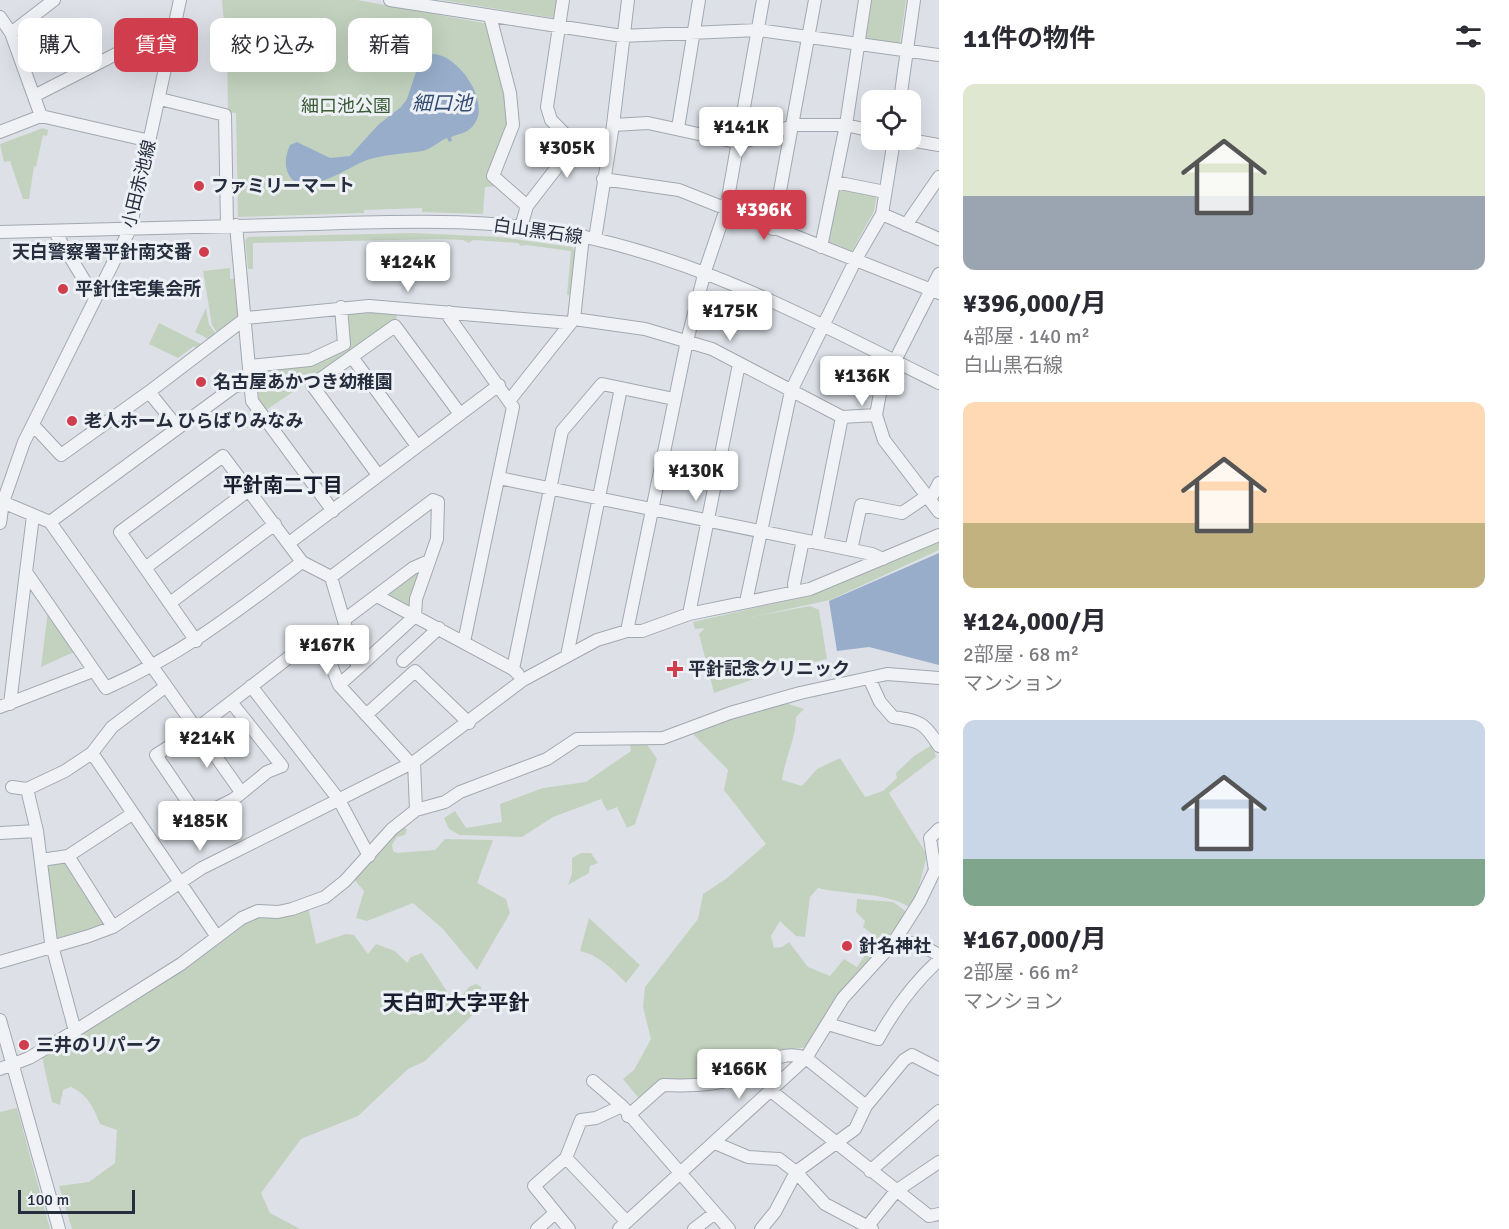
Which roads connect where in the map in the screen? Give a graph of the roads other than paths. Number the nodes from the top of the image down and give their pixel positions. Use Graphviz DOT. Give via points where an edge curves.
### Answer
graph roads {
  1 [pos="54,0"];
  2 [pos="180,0"];
  3 [pos="390,0"];
  4 [pos="563,0"];
  5 [pos="628,0"];
  6 [pos="699,0"];
  7 [pos="763,0"];
  8 [pos="815,0"];
  9 [pos="865,0"];
  10 [pos="914,0"];
  11 [pos="433,4"];
  12 [pos="490,16"];
  13 [pos="0,17"];
  14 [pos="177,18"];
  15 [pos="559,28"];
  16 [pos="758,30"];
  17 [pos="695,32"];
  18 [pos="11,33"];
  19 [pos="622,36"];
  20 [pos="809,38"];
  21 [pos="858,45"];
  22 [pos="907,51"];
  23 [pos="114,54"];
  24 [pos="939,55"];
  25 [pos="166,72"];
  26 [pos="901,90"];
  27 [pos="34,96"];
  28 [pos="160,99"];
  29 [pos="41,117"];
  30 [pos="846,125"];
  31 [pos="793,126"];
  32 [pos="678,128"];
  33 [pos="861,128"];
  34 [pos="612,130"];
  35 [pos="0,132"];
  36 [pos="150,141"];
  37 [pos="921,142"];
  38 [pos="740,143"];
  39 [pos="575,144"];
  40 [pos="939,146"];
  41 [pos="892,150"];
  42 [pos="939,177"];
  43 [pos="603,179"];
  44 [pos="835,182"];
  45 [pos="885,192"];
  46 [pos="527,206"];
  47 [pos="726,208"];
  48 [pos="882,214"];
  49 [pos="231,225"];
  50 [pos="906,225"];
  51 [pos="521,227"];
  52 [pos="130,229"];
  53 [pos="773,229"];
  54 [pos="0,232"];
  55 [pos="55,232"];
  56 [pos="589,238"];
  57 [pos="939,239"];
  58 [pos="821,247"];
  59 [pos="856,259"];
  60 [pos="705,272"];
  61 [pos="939,274"];
  62 [pos="934,292"];
  63 [pos="95,298"];
  64 [pos="340,307"];
  65 [pos="449,312"];
  66 [pos="246,318"];
  67 [pos="572,321"];
  68 [pos="823,325"];
  69 [pos="687,341"];
  70 [pos="352,357"];
  71 [pos="895,361"];
  72 [pos="739,364"];
  73 [pos="250,366"];
  74 [pos="251,382"];
  75 [pos="939,383"];
  76 [pos="499,385"];
  77 [pos="621,388"];
  78 [pos="791,390"];
  79 [pos="149,392"];
  80 [pos="674,399"];
  81 [pos="508,401"];
  82 [pos="460,414"];
  83 [pos="876,415"];
  84 [pos="842,417"];
  85 [pos="33,425"];
  86 [pos="178,428"];
  87 [pos="417,446"];
  88 [pos="378,475"];
  89 [pos="499,478"];
  90 [pos="939,483"];
  91 [pos="551,488"];
  92 [pos="249,490"];
  93 [pos="598,498"];
  94 [pos="929,498"];
  95 [pos="2,501"];
  96 [pos="652,508"];
  97 [pos="333,511"];
  98 [pos="939,512"];
  99 [pos="33,516"];
  100 [pos="707,520"];
  101 [pos="50,522"];
  102 [pos="0,523"];
  103 [pos="275,524"];
  104 [pos="762,531"];
  105 [pos="939,535"];
  106 [pos="803,540"];
  107 [pos="289,543"];
  108 [pos="817,543"];
  109 [pos="851,550"];
  110 [pos="883,560"];
  111 [pos="429,561"];
  112 [pos="303,562"];
  113 [pos="145,568"];
  114 [pos="26,573"];
  115 [pos="331,577"];
  116 [pos="795,592"];
  117 [pos="377,596"];
  118 [pos="746,602"];
  119 [pos="170,603"];
  120 [pos="689,614"];
  121 [pos="415,616"];
  122 [pos="344,620"];
  123 [pos="439,628"];
  124 [pos="627,631"];
  125 [pos="196,641"];
  126 [pos="465,642"];
  127 [pos="567,656"];
  128 [pos="403,661"];
  129 [pos="151,668"];
  130 [pos="358,668"];
  131 [pos="513,669"];
  132 [pos="93,671"];
  133 [pos="869,678"];
  134 [pos="939,678"];
  135 [pos="523,680"];
  136 [pos="339,685"];
  137 [pos="251,686"];
  138 [pos="165,687"];
  139 [pos="231,702"];
  140 [pos="5,705"];
  141 [pos="366,715"];
  142 [pos="469,723"];
  143 [pos="198,728"];
  144 [pos="939,746"];
  145 [pos="92,753"];
  146 [pos="413,763"];
  147 [pos="12,787"];
  148 [pos="27,789"];
  149 [pos="241,792"];
  150 [pos="339,800"];
  151 [pos="416,810"];
  152 [pos="132,814"];
  153 [pos="939,829"];
  154 [pos="37,831"];
  155 [pos="0,832"];
  156 [pos="68,856"];
  157 [pos="369,856"];
  158 [pos="41,861"];
  159 [pos="179,884"];
  160 [pos="113,927"];
  161 [pos="216,936"];
  162 [pos="894,942"];
  163 [pos="52,947"];
  164 [pos="939,955"];
  165 [pos="939,960"];
  166 [pos="0,962"];
  167 [pos="0,1020"];
  168 [pos="828,1024"];
  169 [pos="75,1031"];
  170 [pos="806,1058"];
  171 [pos="13,1065"];
  172 [pos="0,1069"];
  173 [pos="939,1069"];
  174 [pos="593,1081"];
  175 [pos="771,1091"];
  176 [pos="866,1106"];
  177 [pos="625,1111"];
  178 [pos="939,1111"];
  179 [pos="715,1143"];
  180 [pos="836,1143"];
  181 [pos="566,1158"];
  182 [pos="939,1162"];
  183 [pos="870,1171"];
  184 [pos="796,1172"];
  185 [pos="681,1174"];
  186 [pos="896,1191"];
  187 [pos="555,1213"];
  188 [pos="715,1213"];
  189 [pos="939,1214"];
  190 [pos="623,1226"];
  191 [pos="870,1228"];
  192 [pos="59,1229"];
  193 [pos="537,1229"];
  194 [pos="569,1229"];
  195 [pos="694,1229"];
  196 [pos="729,1229"];
  197 [pos="761,1229"];
  1 -- 18 [label="street"];
  2 -- 14 [label="street, 小田赤池線"];
  3 -- 11 [label="street"];
  4 -- 15 [label="street"];
  5 -- 19 [label="street"];
  6 -- 17 [label="street"];
  7 -- 16 [label="street"];
  8 -- 20 [label="street"];
  9 -- 21 [label="street"];
  10 -- 22 [label="street"];
  11 -- 12 [label="street"];
  12 -- 15 [label="street"];
  12 -- 46 [label="street" via="510,93 513,125 493,176"];
  13 -- 18 [label="street"];
  15 -- 19 [label="street"];
  15 -- 39 [label="street" via="547,112 550,120"];
  16 -- 17 [label="street"];
  16 -- 20 [label="street"];
  16 -- 38 [label="street"];
  17 -- 19 [label="street"];
  17 -- 32 [label="street"];
  18 -- 27 [label="street"];
  19 -- 34 [label="street"];
  20 -- 21 [label="street"];
  20 -- 31 [label="street"];
  21 -- 22 [label="street"];
  21 -- 30 [label="street"];
  22 -- 24 [label="street"];
  22 -- 26 [label="street"];
  23 -- 27 [label="street"];
  25 -- 28 [label="street, 小田赤池線"];
  27 -- 29 [label="street"];
  28 -- 36 [label="street, 小田赤池線"];
  28 -- 49 [label="street" via="225,115"];
  29 -- 35 [label="street"];
  29 -- 36 [label="street"];
  30 -- 31 [label="street"];
  30 -- 33 [label="street"];
  30 -- 44 [label="street"];
  31 -- 38 [label="street"];
  31 -- 53 [label="street"];
  32 -- 34 [label="street" via="648,123"];
  32 -- 38 [label="street"];
  34 -- 39 [label="street"];
  34 -- 43 [label="street"];
  36 -- 52 [label="street, 小田赤池線"];
  37 -- 40 [label="street"];
  38 -- 47 [label="street"];
  39 -- 46 [label="street"];
  41 -- 45 [label="street"];
  42 -- 50 [label="street"];
  43 -- 47 [label="street" via="679,190"];
  43 -- 56 [label="street"];
  44 -- 45 [label="street"];
  44 -- 58 [label="street"];
  45 -- 48 [label="street"];
  46 -- 51 [label="street"];
  47 -- 53 [label="street"];
  47 -- 60 [label="street"];
  48 -- 50 [label="street"];
  48 -- 59 [label="street"];
  49 -- 51 [label="street, 白山黒石線" via="417,221"];
  49 -- 52 [label="street, 白山黒石線"];
  49 -- 66 [label="street"];
  50 -- 57 [label="street"];
  51 -- 56 [label="street, 白山黒石線"];
  52 -- 55 [label="street, 白山黒石線"];
  52 -- 63 [label="street, 小田赤池線"];
  53 -- 58 [label="street"];
  54 -- 55 [label="street, 白山黒石線"];
  55 -- 63 [label="street"];
  56 -- 60 [label="street, 白山黒石線"];
  56 -- 67 [label="street"];
  58 -- 59 [label="street"];
  59 -- 62 [label="street"];
  59 -- 68 [label="street"];
  60 -- 68 [label="street, 白山黒石線"];
  60 -- 69 [label="street"];
  61 -- 62 [label="street"];
  62 -- 71 [label="street"];
  63 -- 85 [label="street, 小田赤池線"];
  64 -- 65 [label="street"];
  64 -- 66 [label="street"];
  64 -- 73 [label="street" via="344,344 310,360"];
  65 -- 67 [label="street"];
  65 -- 76 [label="street"];
  66 -- 73 [label="street"];
  66 -- 79 [label="street"];
  67 -- 69 [label="street" via="645,329"];
  67 -- 81 [label="street"];
  68 -- 71 [label="street, 白山黒石線"];
  68 -- 78 [label="street"];
  69 -- 72 [label="street"];
  69 -- 80 [label="street"];
  70 -- 82 [label="street" via="395,326"];
  70 -- 87 [label="street"];
  70 -- 88 [label="street" via="312,385"];
  71 -- 75 [label="street, 白山黒石線"];
  71 -- 83 [label="street" via="881,388"];
  72 -- 78 [label="street"];
  72 -- 100 [label="street"];
  73 -- 74 [label="street"];
  74 -- 86 [label="street" via="235,386"];
  74 -- 97 [label="street" via="252,401"];
  76 -- 81 [label="street"];
  76 -- 82 [label="street"];
  77 -- 80 [label="street"];
  77 -- 91 [label="street" via="602,384 562,431"];
  77 -- 93 [label="street"];
  78 -- 84 [label="street"];
  78 -- 104 [label="street"];
  79 -- 85 [label="street" via="61,455"];
  79 -- 86 [label="street"];
  80 -- 96 [label="street"];
  81 -- 89 [label="street" via="513,407"];
  82 -- 87 [label="street"];
  83 -- 84 [label="street"];
  83 -- 94 [label="street" via="884,440"];
  84 -- 108 [label="street"];
  85 -- 95 [label="street, 小田赤池線"];
  86 -- 101 [label="street"];
  87 -- 88 [label="street"];
  88 -- 97 [label="street"];
  89 -- 91 [label="street"];
  89 -- 126 [label="street"];
  90 -- 94 [label="street"];
  91 -- 93 [label="street"];
  91 -- 131 [label="street"];
  92 -- 103 [label="street"];
  92 -- 113 [label="street"];
  92 -- 113 [label="street" via="223,456 120,532"];
  93 -- 96 [label="street"];
  93 -- 127 [label="street"];
  94 -- 98 [label="street"];
  94 -- 109 [label="street" via="902,513 861,505"];
  95 -- 99 [label="street"];
  95 -- 102 [label="street, 小田赤池線"];
  96 -- 100 [label="street"];
  96 -- 124 [label="street"];
  97 -- 107 [label="street"];
  99 -- 101 [label="street"];
  99 -- 114 [label="street"];
  100 -- 104 [label="street"];
  100 -- 120 [label="street"];
  101 -- 129 [label="street"];
  103 -- 107 [label="street"];
  103 -- 119 [label="street"];
  104 -- 106 [label="street"];
  104 -- 118 [label="street"];
  105 -- 110 [label="street"];
  106 -- 108 [label="street"];
  106 -- 116 [label="street"];
  107 -- 112 [label="street"];
  108 -- 109 [label="street"];
  109 -- 110 [label="street"];
  110 -- 116 [label="street"];
  111 -- 115 [label="street" via="437,538 438,502 433,500"];
  111 -- 117 [label="street" via="413,568"];
  111 -- 121 [label="street" via="416,599"];
  112 -- 115 [label="street"];
  112 -- 125 [label="street"];
  113 -- 119 [label="street"];
  114 -- 132 [label="street"];
  114 -- 140 [label="street"];
  115 -- 122 [label="street"];
  116 -- 118 [label="street"];
  117 -- 121 [label="street"];
  117 -- 122 [label="street"];
  118 -- 120 [label="street"];
  119 -- 125 [label="street"];
  120 -- 124 [label="street" via="642,631"];
  121 -- 123 [label="street"];
  121 -- 130 [label="street"];
  122 -- 130 [label="street"];
  123 -- 126 [label="street"];
  123 -- 128 [label="street"];
  124 -- 127 [label="street" via="597,640"];
  125 -- 129 [label="street"];
  126 -- 131 [label="street"];
  127 -- 135 [label="street"];
  129 -- 132 [label="street" via="106,688"];
  129 -- 138 [label="street"];
  130 -- 136 [label="street"];
  131 -- 135 [label="street"];
  132 -- 140 [label="street"];
  133 -- 134 [label="street" via="887,674"];
  133 -- 144 [label="street" via="880,702 893,717 916,719"];
  133 -- 151 [label="street" via="730,713 663,738 577,739 547,759 460,792 445,802"];
  135 -- 142 [label="street"];
  136 -- 137 [label="street" via="319,634"];
  136 -- 141 [label="street"];
  137 -- 139 [label="street"];
  137 -- 150 [label="street"];
  138 -- 143 [label="street"];
  138 -- 145 [label="street" via="112,727"];
  139 -- 143 [label="street"];
  139 -- 149 [label="street" via="282,766"];
  141 -- 142 [label="street" via="415,671"];
  141 -- 146 [label="street"];
  142 -- 146 [label="street"];
  143 -- 149 [label="street"];
  143 -- 149 [label="street" via="156,755 198,817"];
  145 -- 148 [label="street"];
  145 -- 152 [label="street"];
  146 -- 150 [label="street"];
  146 -- 151 [label="street"];
  147 -- 148 [label="street"];
  148 -- 154 [label="street"];
  150 -- 157 [label="street"];
  150 -- 159 [label="street" via="202,868"];
  151 -- 157 [label="street" via="392,829"];
  152 -- 156 [label="street"];
  152 -- 159 [label="street"];
  153 -- 162 [label="street" via="930,838 935,870"];
  154 -- 155 [label="street"];
  154 -- 158 [label="street"];
  156 -- 158 [label="street"];
  156 -- 160 [label="street"];
  157 -- 161 [label="street" via="325,897 278,912 258,911"];
  158 -- 163 [label="street"];
  159 -- 160 [label="street"];
  159 -- 161 [label="street"];
  160 -- 163 [label="street"];
  161 -- 169 [label="street" via="181,964"];
  162 -- 164 [label="street" via="919,944"];
  162 -- 168 [label="street" via="843,998"];
  163 -- 166 [label="street"];
  163 -- 169 [label="street"];
  165 -- 168 [label="street" via="921,976 878,1039"];
  167 -- 171 [label="street"];
  168 -- 170 [label="street"];
  169 -- 171 [label="street"];
  170 -- 175 [label="street"];
  170 -- 176 [label="street"];
  170 -- 177 [label="street" via="796,1053 783,1054 733,1079 683,1086 663,1084"];
  171 -- 172 [label="street"];
  171 -- 192 [label="street"];
  173 -- 176 [label="street" via="912,1055 904,1059"];
  174 -- 177 [label="street"];
  175 -- 179 [label="street"];
  175 -- 180 [label="street"];
  176 -- 180 [label="street" via="855,1129"];
  177 -- 181 [label="street" via="581,1120"];
  177 -- 185 [label="street"];
  178 -- 183 [label="street"];
  179 -- 184 [label="street" via="748,1156 779,1159"];
  179 -- 185 [label="street"];
  180 -- 183 [label="street"];
  180 -- 184 [label="street"];
  181 -- 187 [label="street" via="534,1186"];
  181 -- 190 [label="street"];
  182 -- 186 [label="street"];
  183 -- 186 [label="street"];
  184 -- 191 [label="street" via="825,1204"];
  184 -- 197 [label="street" via="775,1212"];
  185 -- 188 [label="street"];
  185 -- 190 [label="street"];
  186 -- 189 [label="street" via="929,1216"];
  186 -- 191 [label="street"];
  187 -- 193 [label="street"];
  187 -- 194 [label="street"];
  188 -- 195 [label="street"];
  188 -- 196 [label="street"];
}
